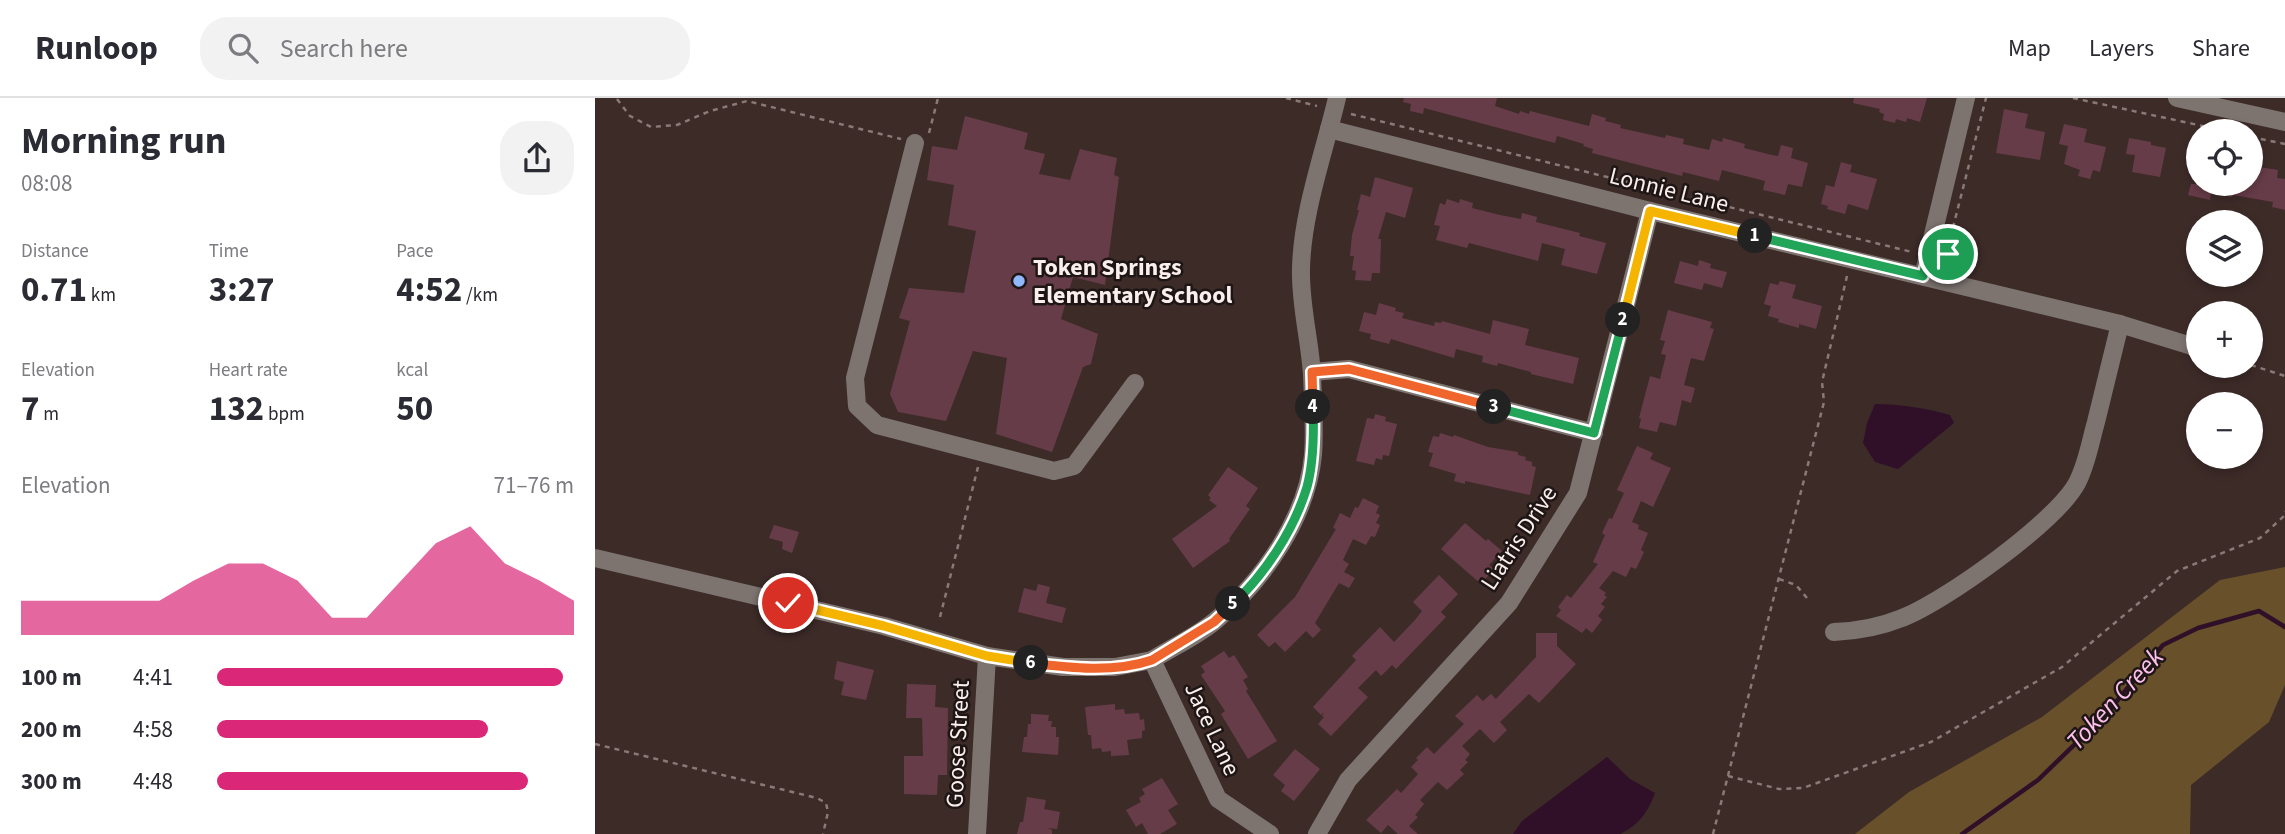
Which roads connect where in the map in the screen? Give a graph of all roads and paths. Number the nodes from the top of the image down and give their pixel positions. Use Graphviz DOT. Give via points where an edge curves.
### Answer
graph roads {
  1 [pos="617,98"];
  2 [pos="938,98"];
  3 [pos="1286,98"];
  4 [pos="1966,98"];
  5 [pos="1986,98"];
  6 [pos="2073,98"];
  7 [pos="2177,98"];
  8 [pos="1335,104"];
  9 [pos="2186,122"];
  10 [pos="2285,122"];
  11 [pos="1329,129"];
  12 [pos="2263,139"];
  13 [pos="915,143"];
  14 [pos="2285,144"];
  15 [pos="1650,211"];
  16 [pos="1928,256"];
  17 [pos="1851,259"];
  18 [pos="1923,276"];
  19 [pos="2120,324"];
  20 [pos="2186,344"];
  21 [pos="2263,369"];
  22 [pos="1312,372"];
  23 [pos="2285,376"];
  24 [pos="1135,383"];
  25 [pos="1594,433"];
  26 [pos="981,453"];
  27 [pos="2285,510"];
  28 [pos="595,558"];
  29 [pos="1779,579"];
  30 [pos="1807,598"];
  31 [pos="940,617"];
  32 [pos="1834,632"];
  33 [pos="987,656"];
  34 [pos="1152,660"];
  35 [pos="595,744"];
  36 [pos="1728,776"];
  37 [pos="823,834"];
  38 [pos="977,834"];
  39 [pos="1271,834"];
  40 [pos="1317,834"];
  41 [pos="1713,834"];
  1 -- 13 [label="path" via="630,116 651,127 677,125 747,101"];
  2 -- 13 [label="path" via="925,145"];
  3 -- 8 [label="path"];
  4 -- 16 [label="street"];
  5 -- 16 [label="path" via="1948,261"];
  6 -- 9 [label="path"];
  7 -- 10 [label="street"];
  8 -- 11 [label="street"];
  8 -- 16 [label="path"];
  11 -- 15 [label="street, Lonnie Lane"];
  11 -- 22 [label="street" via="1301,258"];
  12 -- 14 [label="path"];
  13 -- 26 [label="street" via="855,378 857,406 877,425"];
  15 -- 17 [label="street, Lonnie Lane"];
  15 -- 25 [label="street, Liatris Drive"];
  16 -- 18 [label="street"];
  17 -- 18 [label="street, Lonnie Lane"];
  17 -- 29 [label="path" via="1822,382 1824,402"];
  18 -- 19 [label="street, Lonnie Lane"];
  19 -- 20 [label="street, Lonnie Lane"];
  19 -- 32 [label="street" via="2083,470 2063,503 2035,529 1925,608 1885,624"];
  21 -- 23 [label="path"];
  22 -- 25 [label="street" via="1349,369"];
  22 -- 34 [label="street" via="1313,456 1307,487 1289,529 1246,592 1214,622"];
  24 -- 26 [label="street" via="1074,466 1053,471"];
  25 -- 40 [label="street, Liatris Drive" via="1578,493 1509,603 1349,780"];
  26 -- 31 [label="path"];
  27 -- 36 [label="path" via="2260,538 2177,571 2062,667 1930,742 1803,788 1779,789"];
  28 -- 33 [label="street" via="884,626"];
  29 -- 30 [label="path" via="1796,585"];
  29 -- 36 [label="path"];
  33 -- 34 [label="street" via="1063,667 1115,667"];
  33 -- 38 [label="street, Goose Street"];
  34 -- 39 [label="street, Jace Lane" via="1218,799"];
  35 -- 37 [label="path" via="817,798 827,803"];
  36 -- 41 [label="path"];
}
